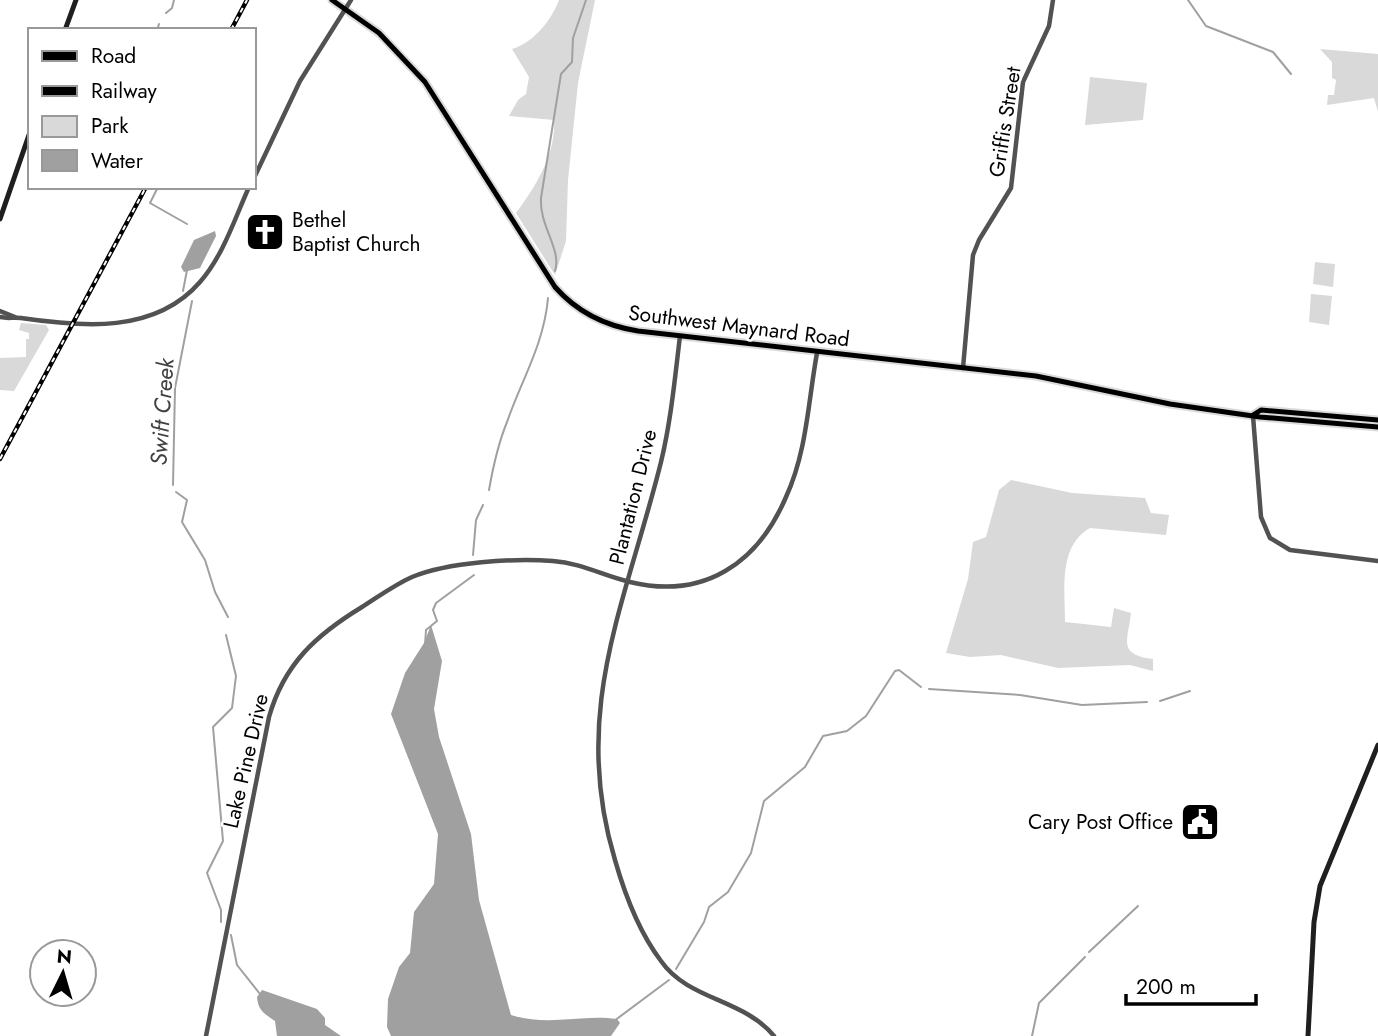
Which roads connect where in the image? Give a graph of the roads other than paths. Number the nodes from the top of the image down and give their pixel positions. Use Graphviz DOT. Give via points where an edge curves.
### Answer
graph roads {
  1 [pos="76,0"];
  2 [pos="331,0"];
  3 [pos="351,0"];
  4 [pos="1053,0"];
  5 [pos="345,10"];
  6 [pos="66,28"];
  7 [pos="28,138"];
  8 [pos="256,174"];
  9 [pos="248,189"];
  10 [pos="0,219"];
  11 [pos="0,311"];
  12 [pos="0,317"];
  13 [pos="15,317"];
  14 [pos="680,336"];
  15 [pos="817,353"];
  16 [pos="964,369"];
  17 [pos="1253,415"];
  18 [pos="1378,420"];
  19 [pos="1338,424"];
  20 [pos="1378,427"];
  21 [pos="1378,561"];
  22 [pos="627,582"];
  23 [pos="1378,745"];
  24 [pos="206,1036"];
  25 [pos="774,1036"];
  26 [pos="1308,1036"];
  1 -- 6 [label="main road"];
  2 -- 5 [label="main road, Southwest Maynard Road"];
  3 -- 5 [label="street"];
  4 -- 16 [label="street, Griffis Street" via="1049,26 1024,82 1011,188 973,255"];
  5 -- 8 [label="street" via="300,80"];
  5 -- 14 [label="main road, Southwest Maynard Road" via="379,33 425,82 564,298 600,321 623,329"];
  7 -- 10 [label="main road"];
  9 -- 13 [label="street" via="205,276 165,310 113,324"];
  11 -- 13 [label="street"];
  12 -- 13 [label="street"];
  14 -- 15 [label="main road, Southwest Maynard Road"];
  14 -- 22 [label="street, Plantation Drive" via="663,455"];
  15 -- 16 [label="main road, Southwest Maynard Road"];
  15 -- 22 [label="street, Lake Pine Drive" via="799,462 764,541 733,568 705,580 664,586"];
  16 -- 17 [label="main road, Southwest Maynard Road" via="1072,382 1158,402"];
  17 -- 18 [label="main road, Southwest Maynard Road" via="1261,410"];
  17 -- 19 [label="main road, Southwest Maynard Road"];
  17 -- 21 [label="street" via="1261,517 1270,538 1290,550"];
  18 -- 19 [label="main road"];
  19 -- 20 [label="main road, Southwest Maynard Road"];
  22 -- 24 [label="street, Lake Pine Drive" via="580,565 550,561 439,569 371,601 322,633 300,654 279,687 268,717"];
  22 -- 25 [label="street, Plantation Drive" via="603,670 597,742 603,814 619,873 640,926 665,967 689,986 747,1012"];
  23 -- 26 [label="main road" via="1320,886"];
}
